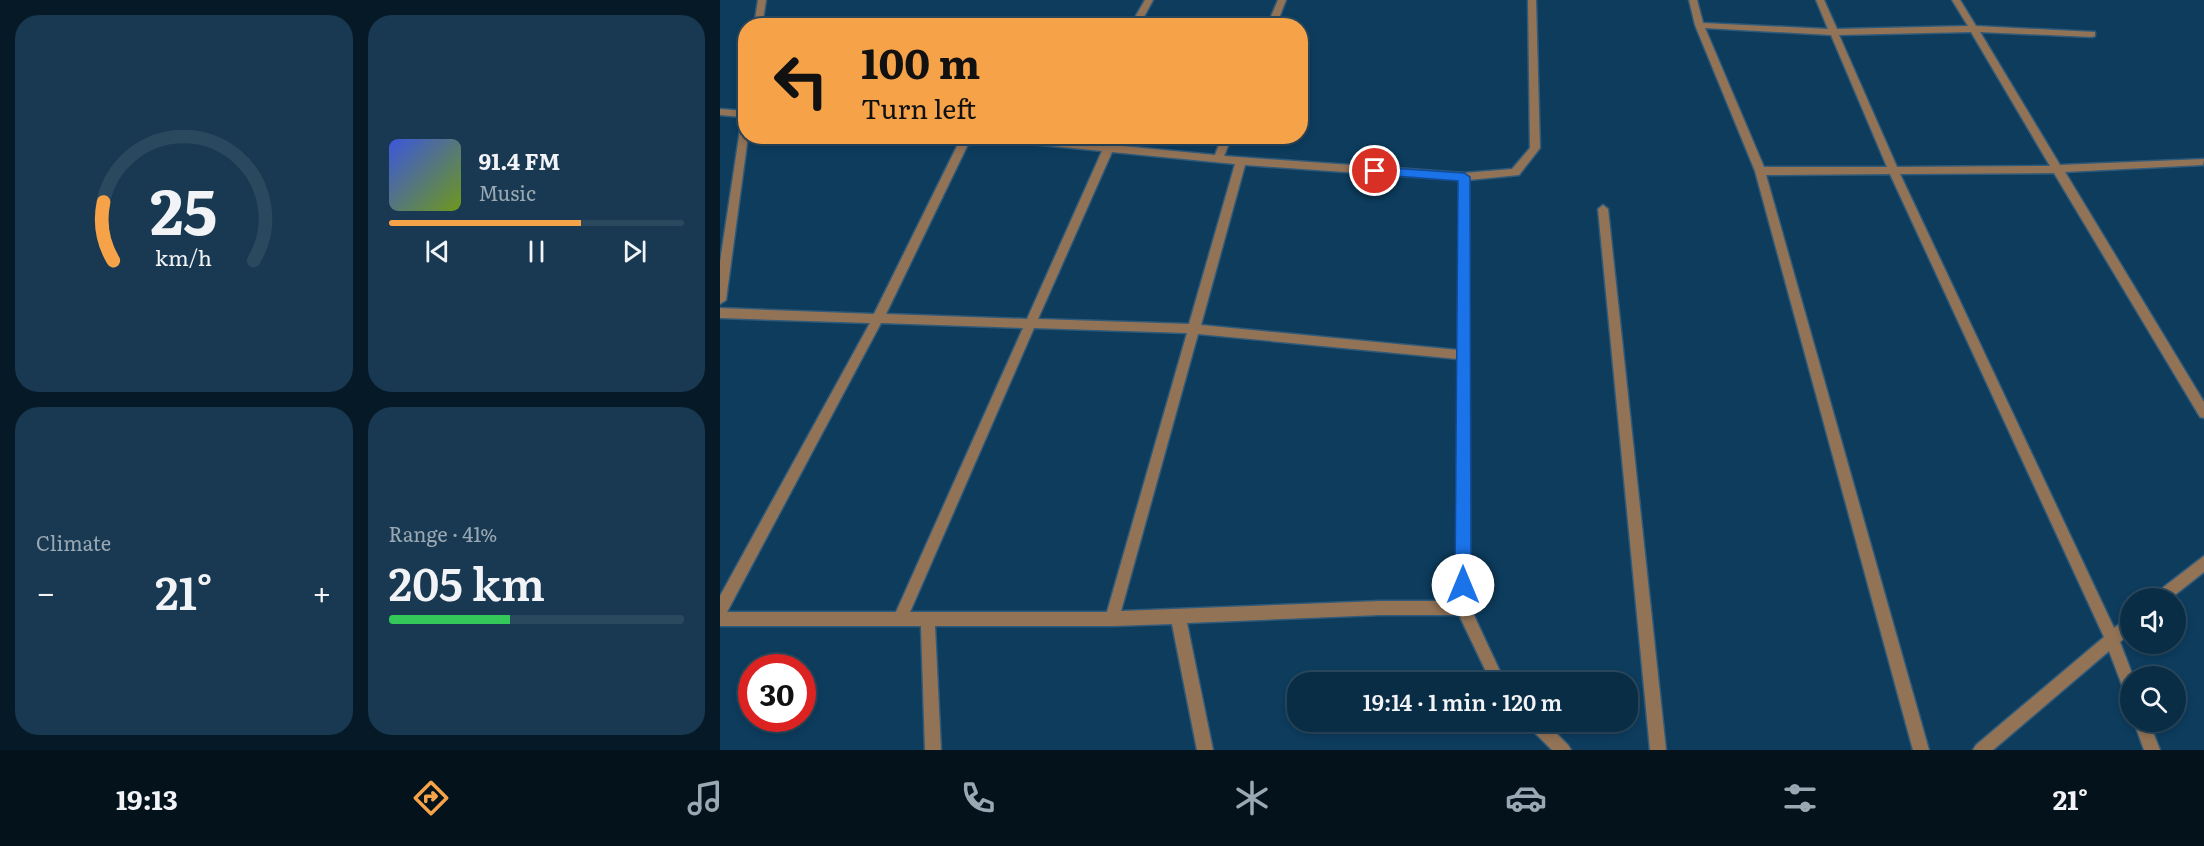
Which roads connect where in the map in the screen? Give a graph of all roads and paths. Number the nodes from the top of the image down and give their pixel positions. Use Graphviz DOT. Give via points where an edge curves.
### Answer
graph roads {
  1 [pos="762,0"];
  2 [pos="1149,0"];
  3 [pos="1282,0"];
  4 [pos="1532,0"];
  5 [pos="1693,0"];
  6 [pos="1820,0"];
  7 [pos="1956,0"];
  8 [pos="759,18"];
  9 [pos="1139,18"];
  10 [pos="1275,18"];
  11 [pos="1699,25"];
  12 [pos="1974,29"];
  13 [pos="1834,32"];
  14 [pos="2092,34"];
  15 [pos="720,112"];
  16 [pos="738,113"];
  17 [pos="742,144"];
  18 [pos="964,144"];
  19 [pos="1085,144"];
  20 [pos="1224,144"];
  21 [pos="1108,149"];
  22 [pos="1218,159"];
  23 [pos="1241,161"];
  24 [pos="2203,162"];
  25 [pos="2058,169"];
  26 [pos="1893,170"];
  27 [pos="1760,171"];
  28 [pos="1464,177"];
  29 [pos="1603,209"];
  30 [pos="720,300"];
  31 [pos="720,313"];
  32 [pos="878,318"];
  33 [pos="1030,323"];
  34 [pos="1194,328"];
  35 [pos="1464,355"];
  36 [pos="2204,412"];
  37 [pos="2204,563"];
  38 [pos="2173,588"];
  39 [pos="1463,608"];
  40 [pos="720,609"];
  41 [pos="1178,616"];
  42 [pos="928,618"];
  43 [pos="720,619"];
  44 [pos="900,619"];
  45 [pos="1112,619"];
  46 [pos="2120,632"];
  47 [pos="2112,639"];
  48 [pos="2122,666"];
  49 [pos="1493,672"];
  50 [pos="1544,732"];
  51 [pos="2146,732"];
  52 [pos="933,750"];
  53 [pos="1205,750"];
  54 [pos="1563,750"];
  55 [pos="1658,750"];
  56 [pos="1921,750"];
  57 [pos="1981,750"];
  58 [pos="2152,750"];
  1 -- 8 [label="street"];
  2 -- 9 [label="street"];
  3 -- 10 [label="street"];
  4 -- 28 [label="street" via="1535,148 1515,172"];
  5 -- 11 [label="street"];
  6 -- 13 [label="street"];
  7 -- 12 [label="street"];
  11 -- 13 [label="street"];
  11 -- 27 [label="street"];
  12 -- 13 [label="street"];
  12 -- 14 [label="street"];
  12 -- 25 [label="street"];
  13 -- 26 [label="street"];
  15 -- 16 [label="street"];
  17 -- 30 [label="street"];
  18 -- 32 [label="street"];
  19 -- 21 [label="street"];
  20 -- 22 [label="street"];
  21 -- 22 [label="street"];
  21 -- 33 [label="street"];
  22 -- 23 [label="street"];
  23 -- 28 [label="street"];
  23 -- 34 [label="street"];
  24 -- 25 [label="street"];
  25 -- 26 [label="street"];
  25 -- 36 [label="street"];
  26 -- 27 [label="street"];
  26 -- 47 [label="street"];
  27 -- 56 [label="street"];
  28 -- 35 [label="street"];
  29 -- 55 [label="street"];
  31 -- 32 [label="street"];
  32 -- 33 [label="street"];
  32 -- 40 [label="street"];
  33 -- 34 [label="street"];
  33 -- 44 [label="street"];
  34 -- 35 [label="street"];
  34 -- 45 [label="street"];
  35 -- 39 [label="street"];
  37 -- 38 [label="street"];
  39 -- 41 [label="street"];
  39 -- 49 [label="street"];
  41 -- 45 [label="street"];
  41 -- 53 [label="street"];
  42 -- 44 [label="street"];
  42 -- 45 [label="street"];
  42 -- 52 [label="street"];
  43 -- 44 [label="street"];
  46 -- 47 [label="street"];
  47 -- 48 [label="street"];
  47 -- 57 [label="street"];
  50 -- 54 [label="street"];
  51 -- 58 [label="street"];
}
